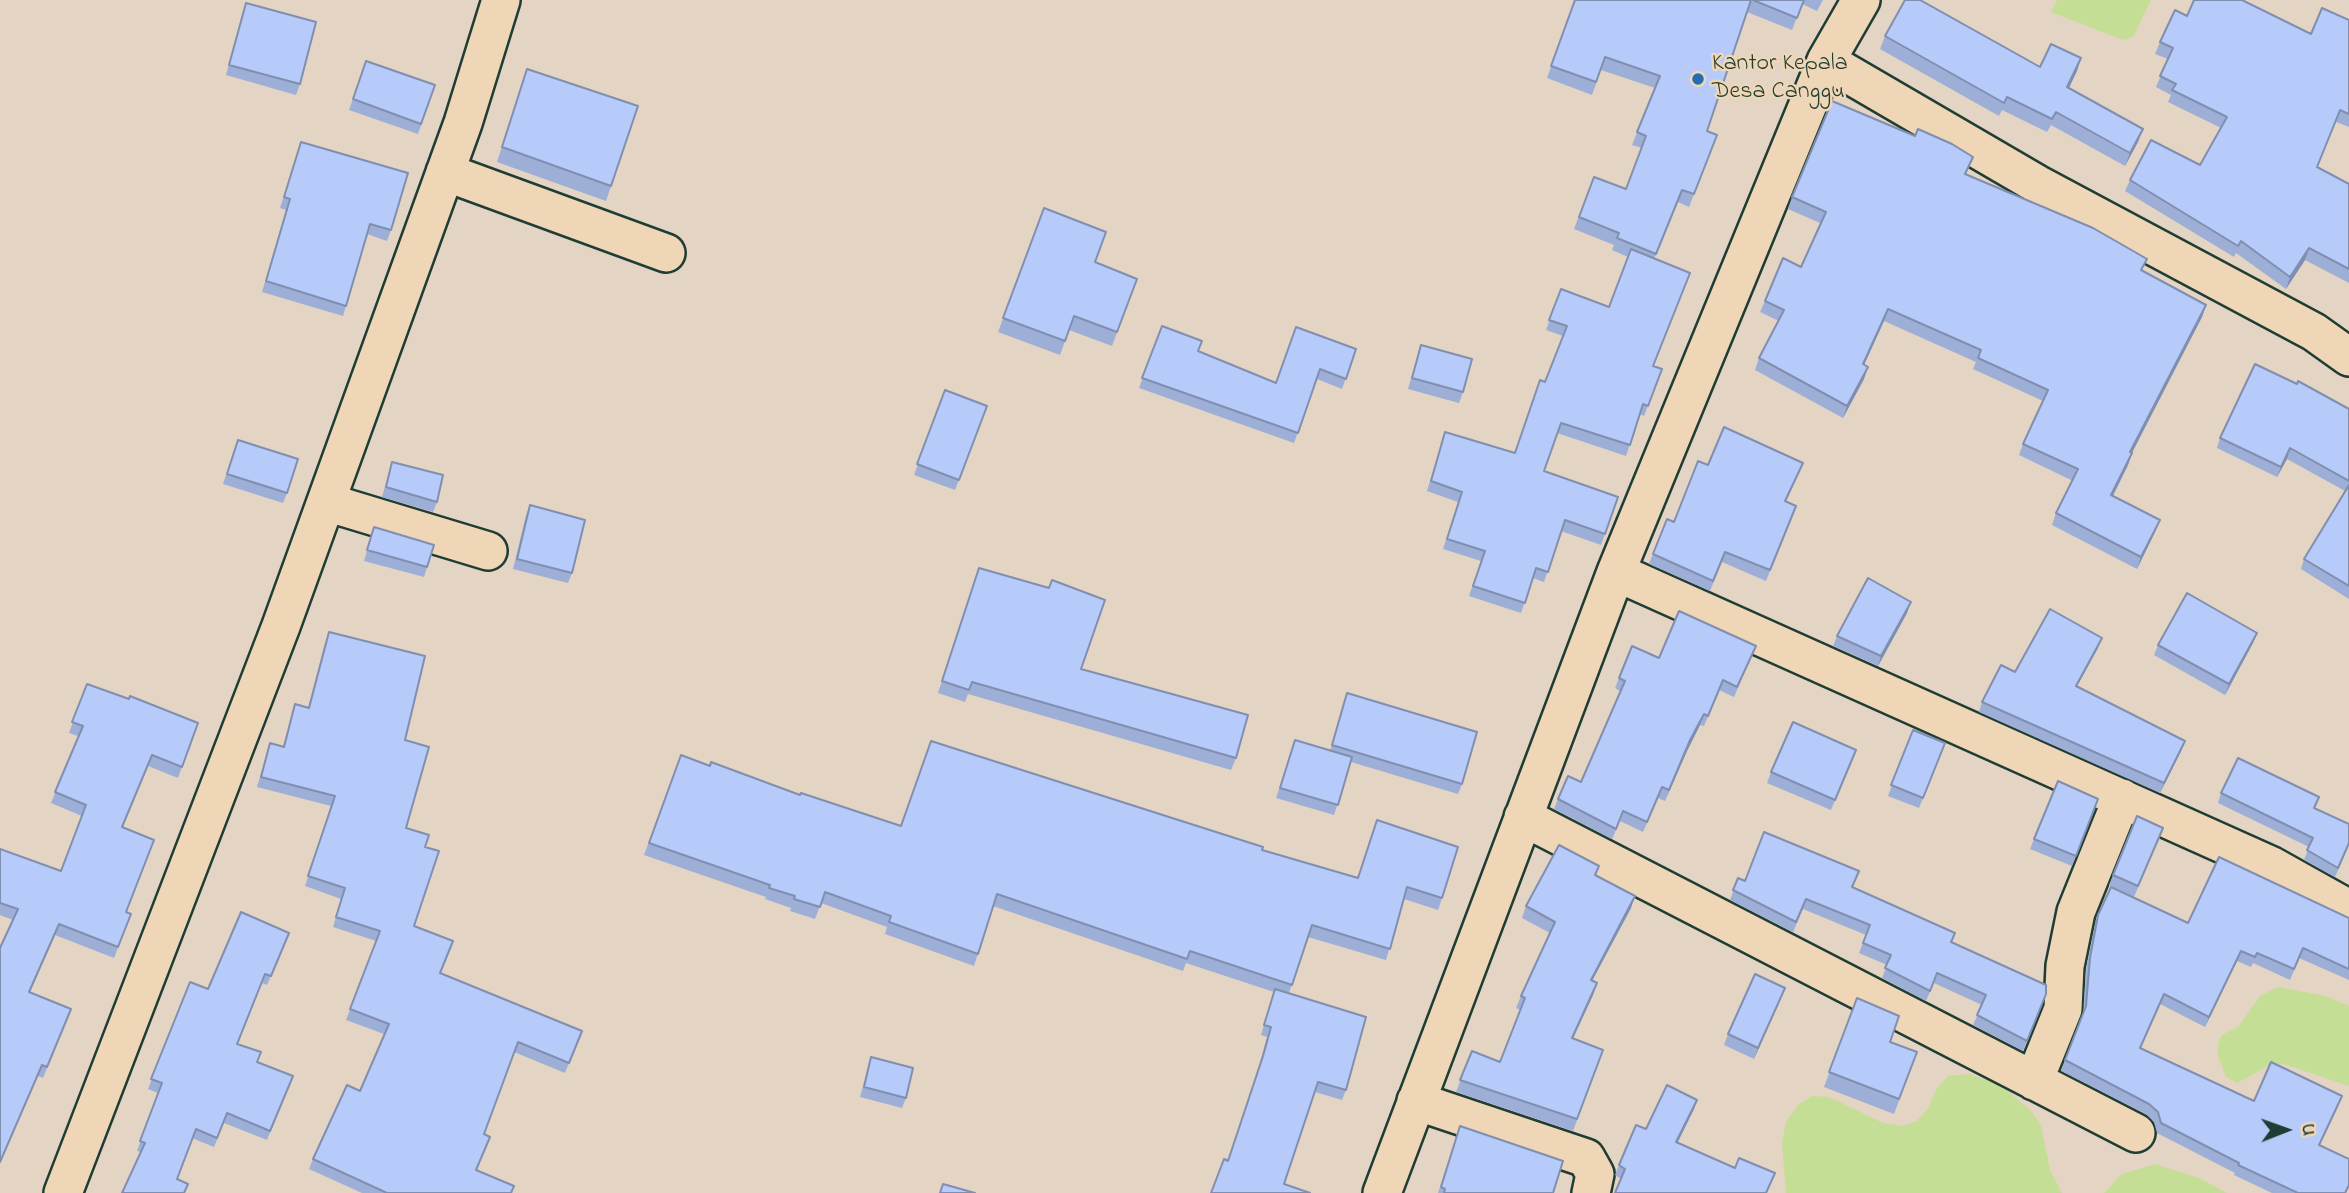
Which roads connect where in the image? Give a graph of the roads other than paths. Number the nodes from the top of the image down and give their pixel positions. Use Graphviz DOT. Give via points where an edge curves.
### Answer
graph roads {
  1 [pos="502,0"];
  2 [pos="1861,0"];
  3 [pos="1826,61"];
  4 [pos="445,172"];
  5 [pos="666,253"];
  6 [pos="2349,357"];
  7 [pos="326,502"];
  8 [pos="488,551"];
  9 [pos="1616,572"];
  10 [pos="2122,798"];
  11 [pos="1523,817"];
  12 [pos="2349,909"];
  13 [pos="2034,1081"];
  14 [pos="1416,1101"];
  15 [pos="2136,1133"];
  16 [pos="63,1193"];
  17 [pos="1382,1193"];
  18 [pos="1591,1193"];
  1 -- 4 [label="street"];
  2 -- 3 [label="street"];
  3 -- 6 [label="street" via="2037,184 2314,332"];
  3 -- 9 [label="street"];
  4 -- 5 [label="street"];
  4 -- 7 [label="street"];
  7 -- 8 [label="street"];
  7 -- 16 [label="street"];
  9 -- 10 [label="street"];
  9 -- 11 [label="street"];
  10 -- 12 [label="street" via="2272,866"];
  10 -- 13 [label="street" via="2076,912 2065,966 2063,1009"];
  11 -- 13 [label="street"];
  11 -- 14 [label="street"];
  13 -- 15 [label="street"];
  14 -- 17 [label="street"];
  14 -- 18 [label="street" via="1586,1158 1595,1174"];
}
